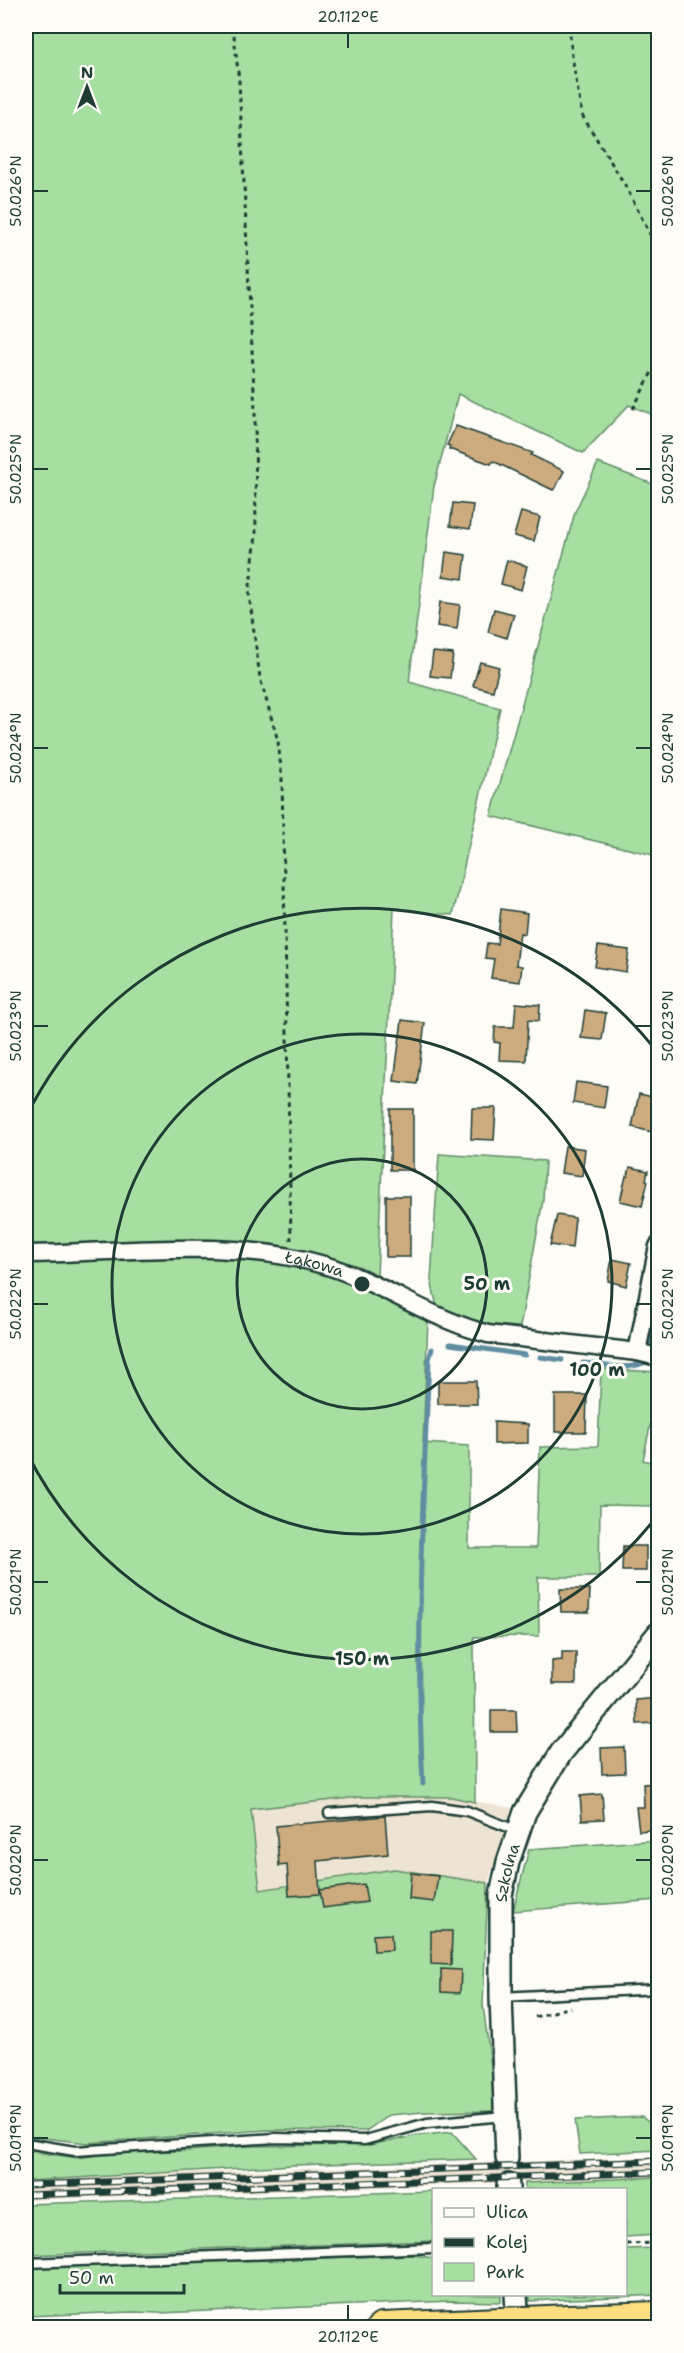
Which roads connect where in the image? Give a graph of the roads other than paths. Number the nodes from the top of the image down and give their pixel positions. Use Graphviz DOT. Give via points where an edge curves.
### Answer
graph roads {
  1 [pos="658,1246"];
  2 [pos="26,1254"];
  3 [pos="637,1352"];
  4 [pos="658,1357"];
  5 [pos="658,1634"];
  6 [pos="328,1813"];
  7 [pos="518,1831"];
  8 [pos="658,1989"];
  9 [pos="501,1997"];
  10 [pos="505,2116"];
  11 [pos="26,2143"];
  12 [pos="507,2158"];
  13 [pos="432,2248"];
  14 [pos="26,2263"];
  15 [pos="516,2296"];
  16 [pos="658,2317"];
  17 [pos="382,2328"];
  18 [pos="518,2328"];
  1 -- 3 [label="street"];
  2 -- 3 [label="street, Łąkowa" via="200,1249 291,1258 356,1277 473,1330"];
  3 -- 4 [label="street, Łąkowa"];
  5 -- 7 [label="street, Szkolna" via="561,1753"];
  6 -- 7 [label="lane" via="432,1806 467,1811"];
  7 -- 9 [label="street, Szkolna" via="501,1895"];
  8 -- 9 [label="lane"];
  9 -- 10 [label="street, Szkolna"];
  10 -- 11 [label="lane" via="427,2123 364,2140 276,2138 75,2151"];
  10 -- 12 [label="street, Szkolna"];
  13 -- 14 [label="lane"];
  15 -- 18 [label="street"];
  16 -- 17 [label="highway, bridge"];
}
